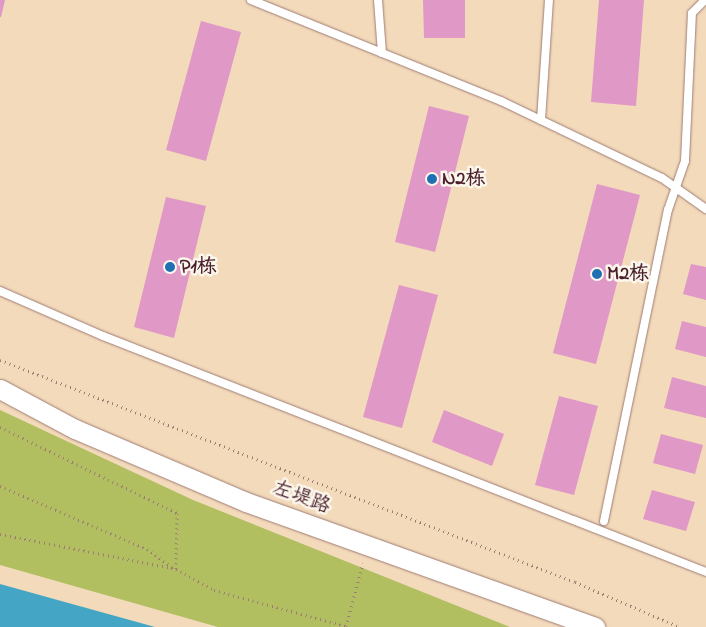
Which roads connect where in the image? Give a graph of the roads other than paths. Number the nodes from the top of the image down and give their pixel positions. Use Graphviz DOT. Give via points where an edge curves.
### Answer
graph roads {
  1 [pos="251,0"];
  2 [pos="378,0"];
  3 [pos="549,0"];
  4 [pos="705,0"];
  5 [pos="382,53"];
  6 [pos="541,120"];
  7 [pos="676,188"];
  8 [pos="706,209"];
  9 [pos="0,291"];
  10 [pos="0,389"];
  11 [pos="604,521"];
  12 [pos="706,572"];
  13 [pos="595,627"];
  1 -- 5 [label="lane"];
  2 -- 5 [label="lane"];
  3 -- 6 [label="lane"];
  4 -- 7 [label="lane" via="692,13 685,161"];
  5 -- 6 [label="lane"];
  6 -- 7 [label="lane"];
  7 -- 8 [label="lane"];
  7 -- 11 [label="lane" via="668,210"];
  9 -- 12 [label="lane" via="103,336"];
  10 -- 13 [label="street, 左堤路" via="75,429 236,498"];
}
